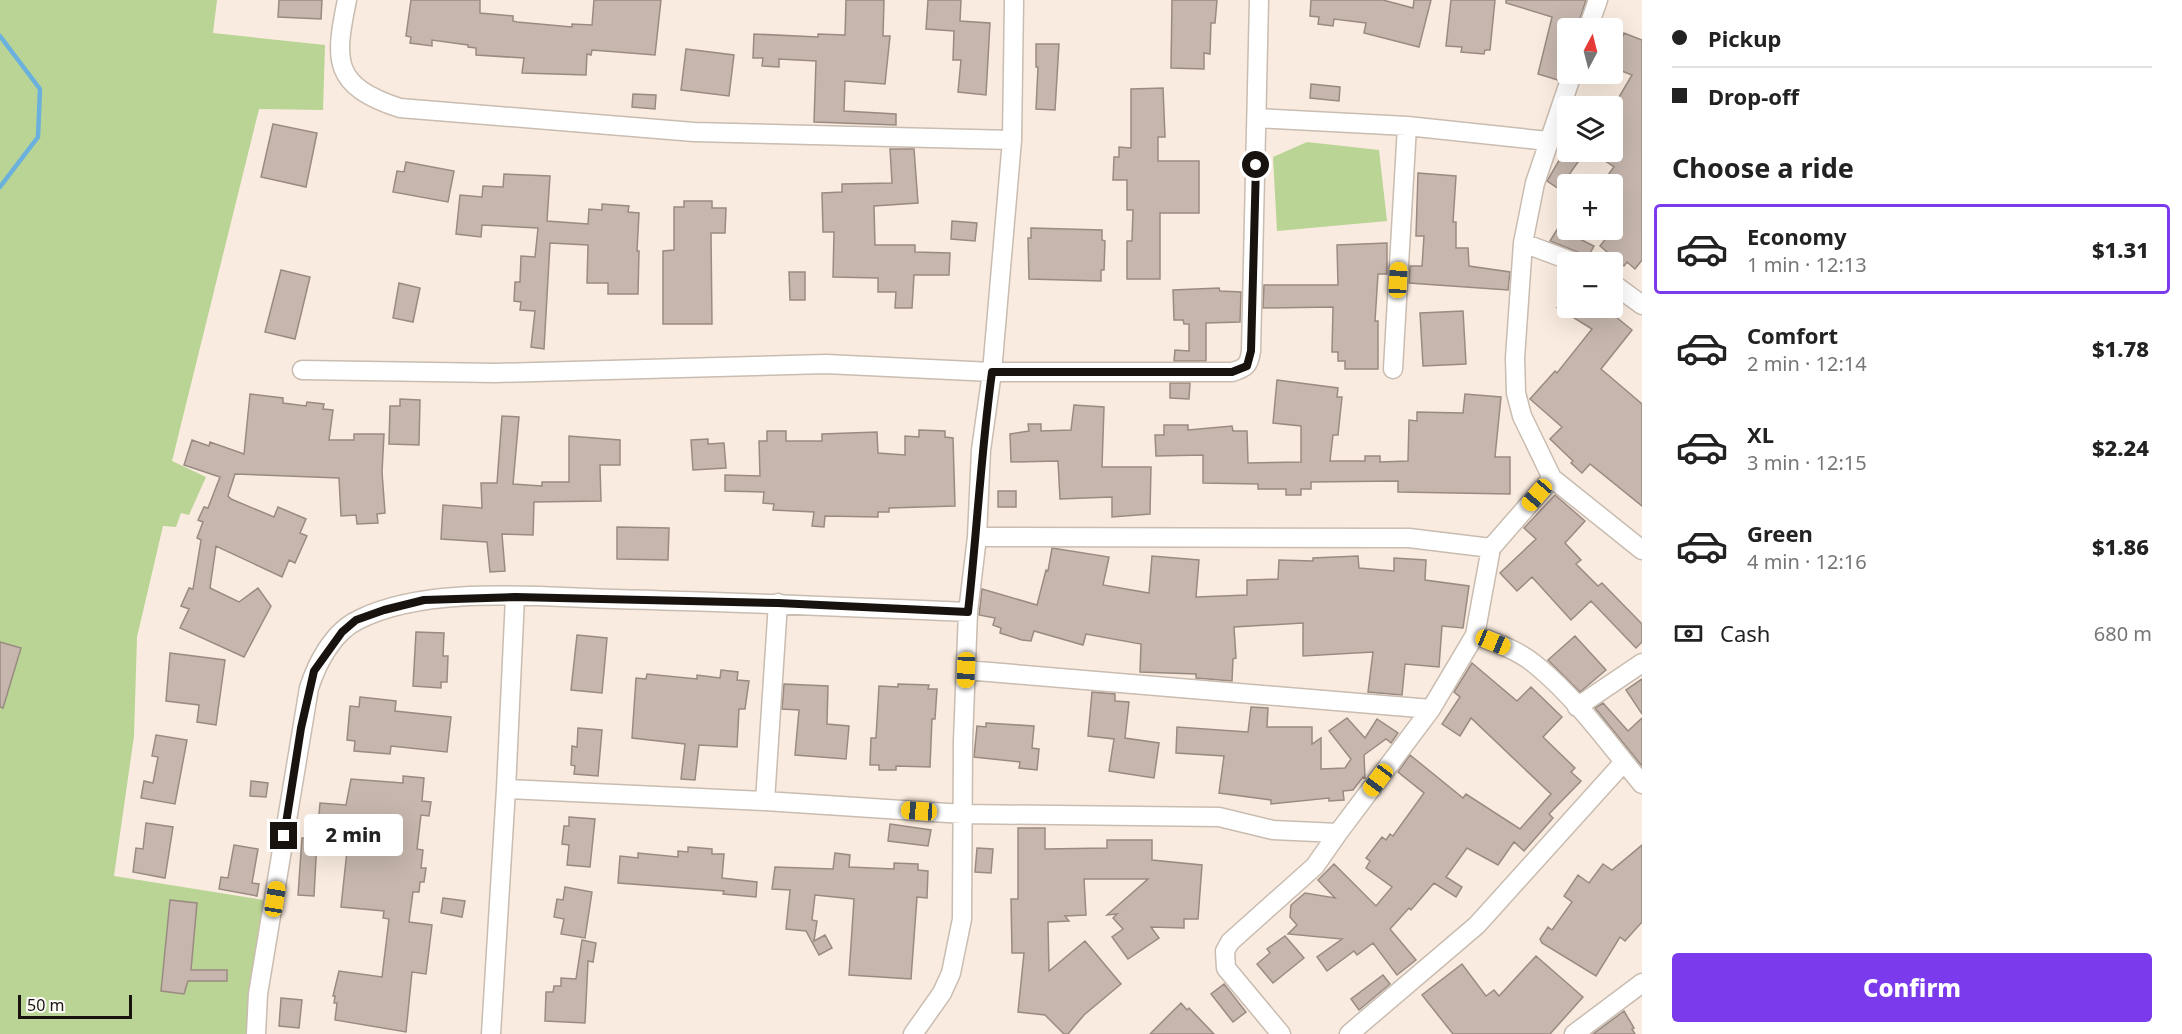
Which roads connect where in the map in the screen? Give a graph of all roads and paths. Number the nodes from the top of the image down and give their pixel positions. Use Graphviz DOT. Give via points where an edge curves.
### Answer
graph roads {
  1 [pos="347,0"];
  2 [pos="1014,0"];
  3 [pos="1259,0"];
  4 [pos="1598,0"];
  5 [pos="1592,18"];
  6 [pos="1568,84"];
  7 [pos="1257,118"];
  8 [pos="1407,126"];
  9 [pos="1012,140"];
  10 [pos="1548,141"];
  11 [pos="1523,243"];
  12 [pos="1557,256"];
  13 [pos="1623,289"];
  14 [pos="1641,300"];
  15 [pos="1394,369"];
  16 [pos="302,370"];
  17 [pos="992,372"];
  18 [pos="1552,478"];
  19 [pos="977,537"];
  20 [pos="1491,548"];
  21 [pos="1642,550"];
  22 [pos="515,597"];
  23 [pos="778,603"];
  24 [pos="968,612"];
  25 [pos="1475,635"];
  26 [pos="1642,663"];
  27 [pos="966,670"];
  28 [pos="1577,707"];
  29 [pos="1431,709"];
  30 [pos="1624,762"];
  31 [pos="1642,784"];
  32 [pos="506,789"];
  33 [pos="765,801"];
  34 [pos="963,814"];
  35 [pos="1338,833"];
  36 [pos="1642,983"];
  37 [pos="256,1034"];
  38 [pos="491,1034"];
  39 [pos="913,1034"];
  40 [pos="1281,1034"];
  41 [pos="1349,1034"];
  42 [pos="1574,1034"];
  1 -- 9 [label="street" via="338,43 341,66 358,89 400,108 694,132"];
  2 -- 9 [label="street"];
  3 -- 7 [label="street"];
  4 -- 5 [label="street"];
  6 -- 10 [label="street"];
  7 -- 8 [label="street"];
  7 -- 17 [label="street" via="1251,351 1247,366 1232,372"];
  8 -- 10 [label="street"];
  8 -- 15 [label="street"];
  9 -- 17 [label="street"];
  10 -- 11 [label="street"];
  11 -- 12 [label="street"];
  11 -- 18 [label="street" via="1516,393 1522,416"];
  13 -- 14 [label="street"];
  16 -- 17 [label="street" via="496,373 826,364"];
  17 -- 19 [label="street" via="981,450"];
  18 -- 20 [label="street"];
  18 -- 21 [label="street"];
  19 -- 20 [label="street" via="1409,538"];
  19 -- 24 [label="street"];
  20 -- 25 [label="street"];
  22 -- 23 [label="street"];
  22 -- 32 [label="street"];
  22 -- 37 [label="street" via="424,600 384,610 356,620 319,664 309,688 301,728 258,994"];
  23 -- 24 [label="street"];
  23 -- 33 [label="street"];
  24 -- 27 [label="street"];
  25 -- 28 [label="street" via="1511,649 1537,665"];
  25 -- 29 [label="street"];
  26 -- 28 [label="street"];
  27 -- 29 [label="street"];
  27 -- 34 [label="street"];
  28 -- 30 [label="street"];
  29 -- 35 [label="street"];
  30 -- 31 [label="street"];
  30 -- 41 [label="street" via="1477,925"];
  32 -- 33 [label="street"];
  32 -- 38 [label="street"];
  33 -- 34 [label="street"];
  34 -- 35 [label="street" via="1219,817 1273,830"];
  34 -- 39 [label="street" via="962,919 957,948 942,993"];
  35 -- 40 [label="street" via="1315,866 1230,942 1225,951 1226,968"];
  36 -- 42 [label="street"];
}
